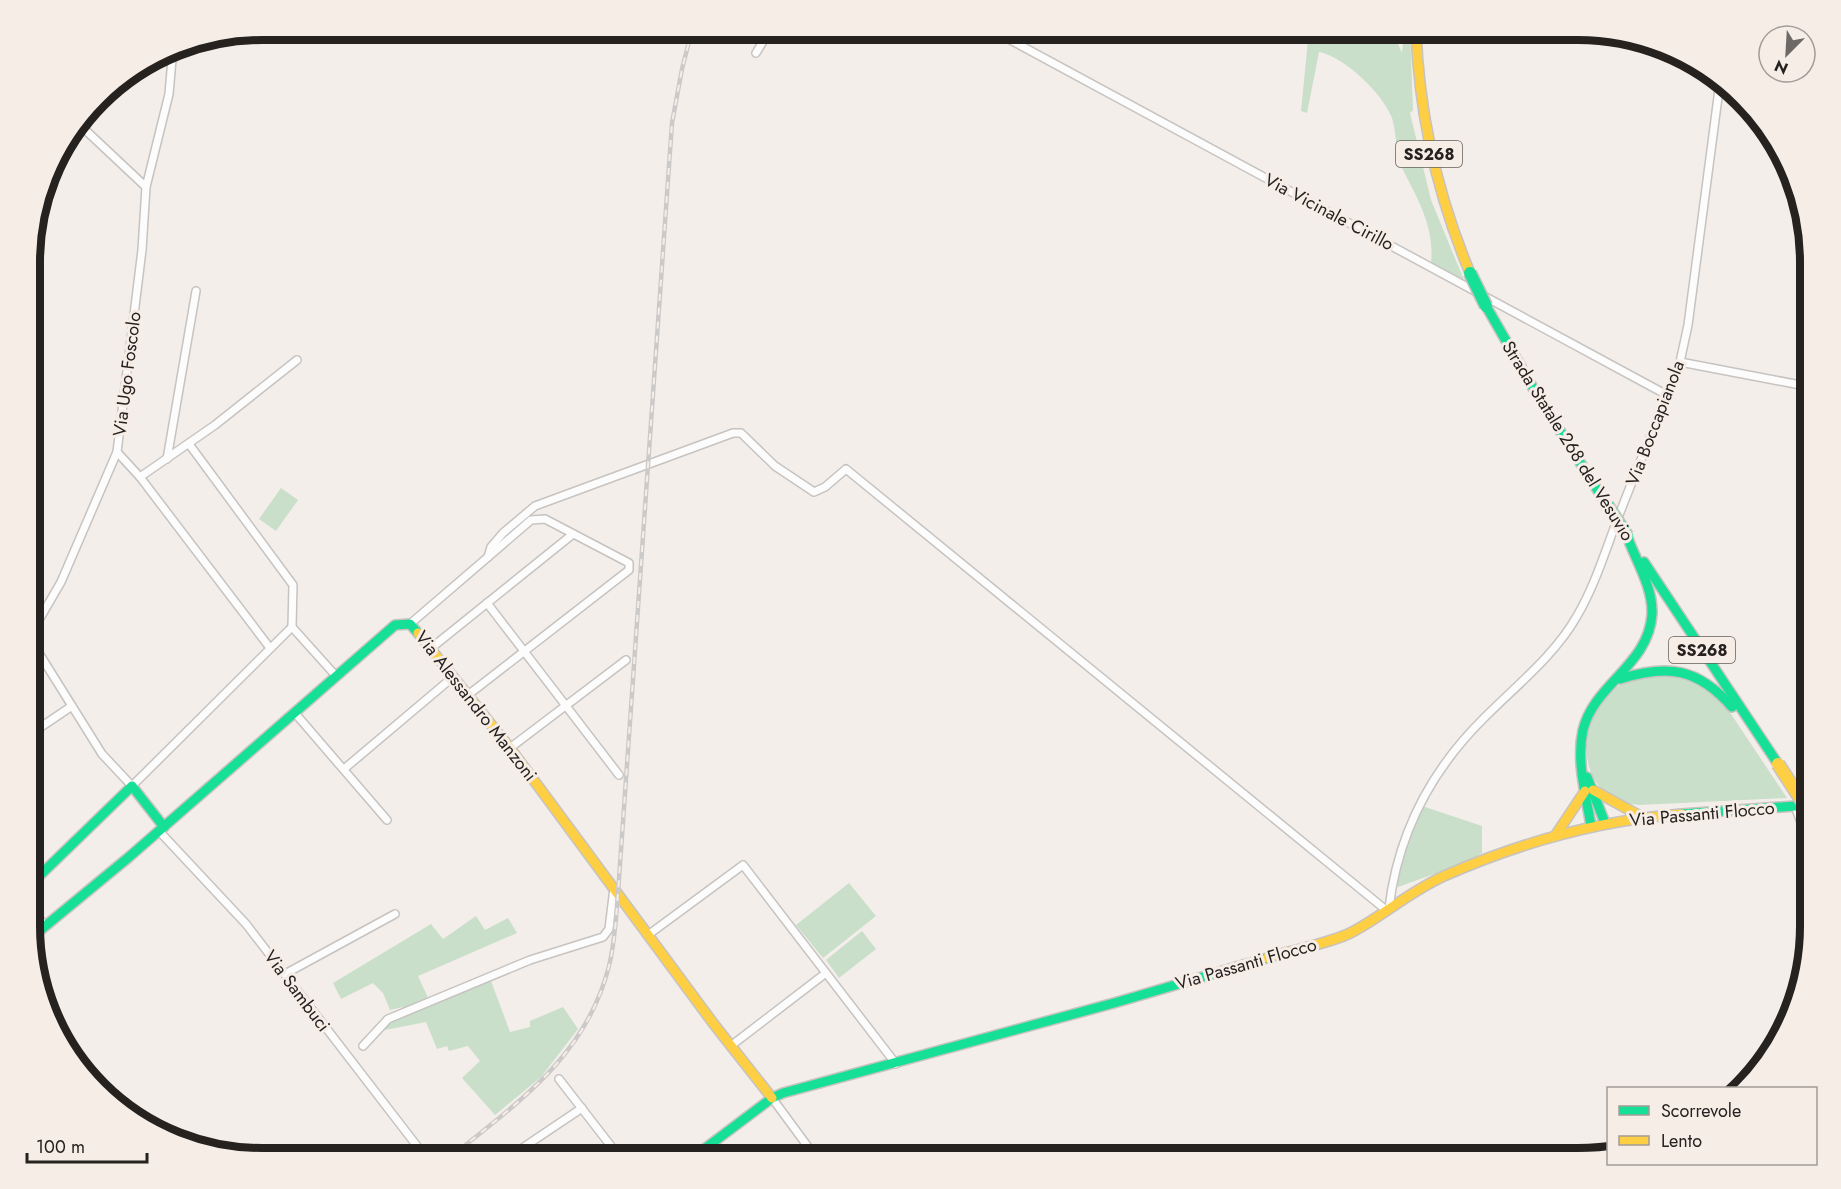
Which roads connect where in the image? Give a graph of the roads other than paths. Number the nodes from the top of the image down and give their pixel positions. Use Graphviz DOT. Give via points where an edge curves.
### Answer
graph roads {
  1 [pos="764,40"];
  2 [pos="1010,40"];
  3 [pos="1416,40"];
  4 [pos="756,53"];
  5 [pos="172,59"];
  6 [pos="1719,90"];
  7 [pos="84,130"];
  8 [pos="146,187"];
  9 [pos="196,291"];
  10 [pos="297,360"];
  11 [pos="1680,362"];
  12 [pos="1800,385"];
  13 [pos="1667,395"];
  14 [pos="189,444"];
  15 [pos="117,452"];
  16 [pos="167,459"];
  17 [pos="140,477"];
  18 [pos="573,534"];
  19 [pos="1627,536"];
  20 [pos="488,557"];
  21 [pos="487,603"];
  22 [pos="40,618"];
  23 [pos="410,624"];
  24 [pos="292,627"];
  25 [pos="270,648"];
  26 [pos="430,649"];
  27 [pos="524,651"];
  28 [pos="40,655"];
  29 [pos="626,660"];
  30 [pos="336,676"];
  31 [pos="453,677"];
  32 [pos="1617,681"];
  33 [pos="468,695"];
  34 [pos="567,705"];
  35 [pos="72,706"];
  36 [pos="294,712"];
  37 [pos="40,728"];
  38 [pos="510,748"];
  39 [pos="1778,764"];
  40 [pos="344,769"];
  41 [pos="619,775"];
  42 [pos="132,786"];
  43 [pos="1589,790"];
  44 [pos="1800,798"];
  45 [pos="1795,806"];
  46 [pos="1800,806"];
  47 [pos="1642,817"];
  48 [pos="387,820"];
  49 [pos="1800,821"];
  50 [pos="1605,823"];
  51 [pos="1591,826"];
  52 [pos="162,829"];
  53 [pos="1555,836"];
  54 [pos="40,875"];
  55 [pos="614,887"];
  56 [pos="1387,909"];
  57 [pos="394,914"];
  58 [pos="40,919"];
  59 [pos="45,926"];
  60 [pos="40,930"];
  61 [pos="648,935"];
  62 [pos="285,974"];
  63 [pos="822,976"];
  64 [pos="732,1045"];
  65 [pos="363,1046"];
  66 [pos="897,1064"];
  67 [pos="559,1079"];
  68 [pos="772,1098"];
  69 [pos="582,1108"];
  70 [pos="419,1148"];
  71 [pos="522,1148"];
  72 [pos="613,1148"];
  73 [pos="706,1148"];
  74 [pos="809,1148"];
  1 -- 4 [label="street"];
  2 -- 13 [label="street, Via Vicinale Cirillo"];
  3 -- 19 [label="main road, Strada Statale 268 del Vesuvio / SS268, bridge" via="1418,84 1431,165 1451,232 1486,306 1536,393"];
  5 -- 8 [label="street, Via Ugo Foscolo" via="169,94"];
  6 -- 11 [label="street, Via Boccapianola"];
  7 -- 8 [label="street"];
  8 -- 15 [label="street, Via Ugo Foscolo"];
  9 -- 16 [label="street"];
  10 -- 14 [label="street"];
  11 -- 12 [label="street"];
  11 -- 13 [label="street, Via Boccapianola"];
  13 -- 56 [label="street, Via Boccapianola" via="1577,616 1535,668 1473,728 1433,779 1401,844"];
  14 -- 16 [label="street"];
  14 -- 24 [label="street" via="293,585"];
  15 -- 17 [label="street"];
  15 -- 22 [label="street, Via Ugo Foscolo" via="61,582"];
  16 -- 17 [label="street"];
  17 -- 25 [label="street"];
  18 -- 20 [label="street" via="545,519 531,520"];
  18 -- 21 [label="street"];
  18 -- 27 [label="street" via="629,563 629,570"];
  19 -- 32 [label="main road" via="1650,592 1653,614 1640,654"];
  19 -- 39 [label="main road, Strada Statale 268 del Vesuvio / SS268"];
  20 -- 23 [label="street"];
  20 -- 56 [label="street" via="503,533 535,506 734,433 741,433 776,466 814,492 846,469"];
  21 -- 26 [label="street"];
  21 -- 27 [label="street"];
  23 -- 26 [label="main road, Via Alessandro Manzoni"];
  23 -- 30 [label="main road, Via Alessandro Manzoni" via="395,625"];
  24 -- 25 [label="street"];
  24 -- 30 [label="street"];
  25 -- 42 [label="street"];
  26 -- 31 [label="main road, Via Alessandro Manzoni"];
  27 -- 33 [label="street"];
  27 -- 34 [label="street"];
  28 -- 35 [label="street"];
  29 -- 34 [label="street"];
  30 -- 36 [label="main road, Via Alessandro Manzoni"];
  31 -- 33 [label="main road, Via Alessandro Manzoni"];
  31 -- 40 [label="street"];
  32 -- 39 [label="main road" via="1651,669 1667,669 1702,679 1716,689 1753,739"];
  32 -- 43 [label="main road" via="1599,698 1583,729 1584,770"];
  33 -- 38 [label="main road, Via Alessandro Manzoni"];
  34 -- 38 [label="street"];
  34 -- 41 [label="street"];
  35 -- 37 [label="street"];
  35 -- 42 [label="street" via="102,754"];
  36 -- 40 [label="street"];
  36 -- 52 [label="main road, Via Alessandro Manzoni"];
  38 -- 55 [label="main road, Via Alessandro Manzoni"];
  39 -- 44 [label="main road, Strada Statale 268 del Vesuvio / SS268, bridge"];
  40 -- 48 [label="street"];
  42 -- 52 [label="main road"];
  42 -- 54 [label="main road"];
  43 -- 47 [label="main road"];
  43 -- 50 [label="main road"];
  43 -- 51 [label="main road"];
  43 -- 53 [label="main road"];
  45 -- 46 [label="main road, Via Passanti Flocco"];
  45 -- 47 [label="main road, Via Passanti Flocco"];
  45 -- 49 [label="street"];
  47 -- 50 [label="main road, Via Passanti Flocco"];
  50 -- 51 [label="main road, Via Passanti Flocco"];
  51 -- 53 [label="main road, Via Passanti Flocco"];
  52 -- 59 [label="main road, Via Alessandro Manzoni"];
  52 -- 62 [label="street, Via Sambuci"];
  53 -- 56 [label="main road, Via Passanti Flocco" via="1444,876"];
  55 -- 61 [label="main road, Via Alessandro Manzoni"];
  55 -- 65 [label="street" via="609,929 603,937 530,960 388,1019"];
  56 -- 66 [label="main road, Via Passanti Flocco" via="1353,932"];
  57 -- 62 [label="street"];
  58 -- 59 [label="street"];
  59 -- 60 [label="main road, Via Alessandro Manzoni"];
  61 -- 64 [label="main road, Via Alessandro Manzoni"];
  61 -- 66 [label="street" via="743,865"];
  62 -- 70 [label="street, Via Sambuci"];
  63 -- 64 [label="street"];
  64 -- 68 [label="main road, Via Alessandro Manzoni"];
  66 -- 68 [label="main road, Via Passanti Flocco"];
  67 -- 69 [label="street"];
  68 -- 73 [label="main road, Via Passanti Flocco"];
  68 -- 74 [label="street"];
  69 -- 71 [label="street"];
  69 -- 72 [label="street"];
}
